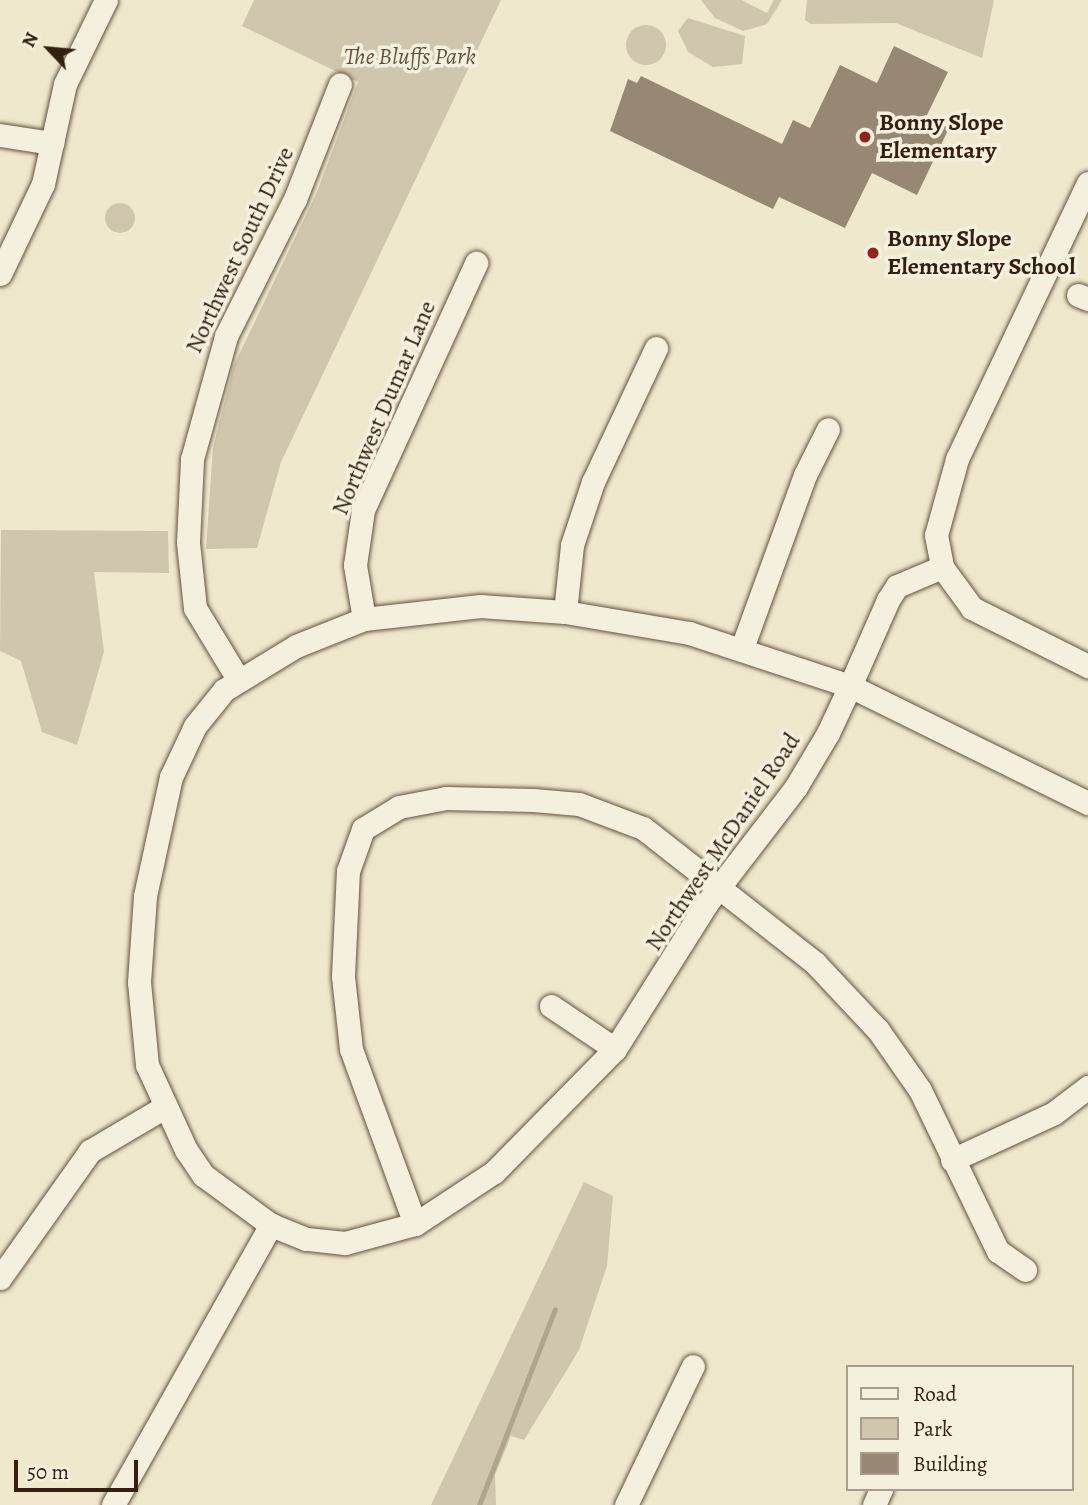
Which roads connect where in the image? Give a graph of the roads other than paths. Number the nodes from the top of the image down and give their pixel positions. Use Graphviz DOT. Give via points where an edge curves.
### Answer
graph roads {
  1 [pos="106,0"];
  2 [pos="340,84"];
  3 [pos="0,135"];
  4 [pos="52,143"];
  5 [pos="1088,183"];
  6 [pos="476,263"];
  7 [pos="0,274"];
  8 [pos="656,348"];
  9 [pos="828,429"];
  10 [pos="942,567"];
  11 [pos="565,612"];
  12 [pos="364,619"];
  13 [pos="742,648"];
  14 [pos="1088,666"];
  15 [pos="238,679"];
  16 [pos="849,686"];
  17 [pos="1088,803"];
  18 [pos="721,884"];
  19 [pos="551,1006"];
  20 [pos="615,1049"];
  21 [pos="1088,1087"];
  22 [pos="163,1108"];
  23 [pos="952,1160"];
  24 [pos="415,1224"];
  25 [pos="271,1225"];
  26 [pos="1025,1270"];
  27 [pos="0,1278"];
  28 [pos="693,1366"];
  29 [pos="113,1505"];
  30 [pos="626,1505"];
  1 -- 4 [label="street" via="65,84"];
  2 -- 15 [label="street, Northwest South Drive" via="295,198 226,336 192,459 188,542 195,608"];
  3 -- 4 [label="street"];
  4 -- 7 [label="street" via="43,184"];
  5 -- 10 [label="street" via="944,490 936,535"];
  6 -- 12 [label="street, Northwest Dumar Lane" via="363,510 355,565"];
  8 -- 11 [label="street" via="593,482 572,545"];
  9 -- 13 [label="street" via="805,475"];
  10 -- 14 [label="street" via="972,608"];
  10 -- 16 [label="street, Northwest McDaniel Road" via="897,586"];
  11 -- 12 [label="street" via="462,606"];
  11 -- 13 [label="street"];
  12 -- 15 [label="street" via="296,646"];
  13 -- 16 [label="street"];
  15 -- 22 [label="street, Northwest McDaniel Road" via="182,749 151,860 141,939 141,1027"];
  16 -- 17 [label="street"];
  16 -- 18 [label="street, Northwest McDaniel Road" via="796,787"];
  18 -- 20 [label="street, Northwest McDaniel Road"];
  18 -- 23 [label="street" via="815,963 878,1030 920,1090"];
  18 -- 24 [label="street" via="643,828 579,804 446,798 400,807 363,829 346,897 348,1027"];
  19 -- 20 [label="street"];
  20 -- 24 [label="street, Northwest McDaniel Road" via="524,1147"];
  21 -- 23 [label="street" via="1054,1114"];
  22 -- 25 [label="street, Northwest McDaniel Road" via="203,1175"];
  22 -- 27 [label="street" via="90,1151"];
  23 -- 26 [label="street" via="998,1251"];
  24 -- 25 [label="street, Northwest McDaniel Road" via="345,1243 306,1239"];
  25 -- 29 [label="street"];
  28 -- 30 [label="street"];
}
